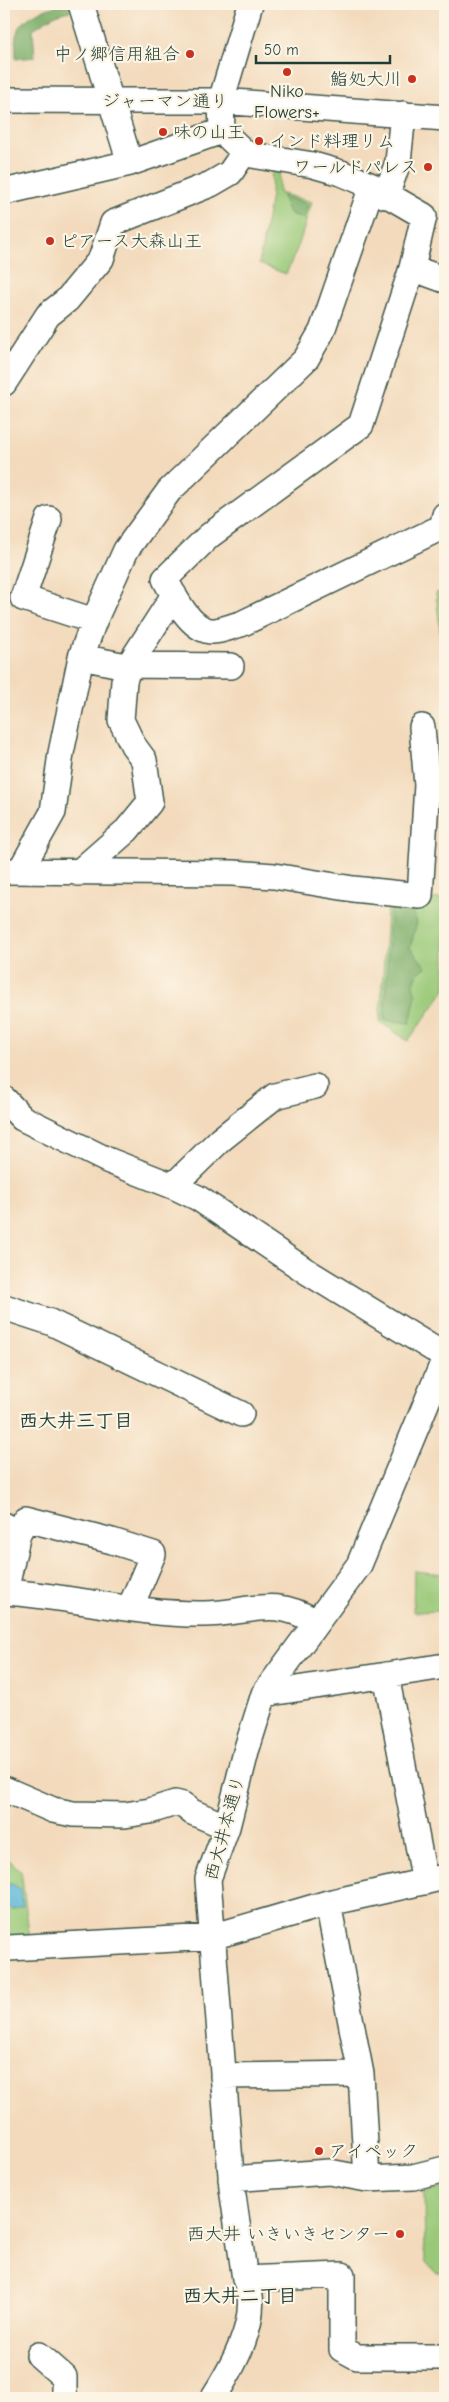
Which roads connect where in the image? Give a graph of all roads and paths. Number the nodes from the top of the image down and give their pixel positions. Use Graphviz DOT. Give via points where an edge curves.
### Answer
graph roads {
  1 [pos="82,4"];
  2 [pos="250,4"];
  3 [pos="4,100"];
  4 [pos="221,100"];
  5 [pos="112,102"];
  6 [pos="403,114"];
  7 [pos="445,118"];
  8 [pos="222,131"];
  9 [pos="246,154"];
  10 [pos="130,163"];
  11 [pos="379,191"];
  12 [pos="4,192"];
  13 [pos="412,268"];
  14 [pos="445,280"];
  15 [pos="4,383"];
  16 [pos="445,515"];
  17 [pos="50,520"];
  18 [pos="174,595"];
  19 [pos="94,621"];
  20 [pos="82,657"];
  21 [pos="129,665"];
  22 [pos="231,666"];
  23 [pos="422,727"];
  24 [pos="12,871"];
  25 [pos="78,873"];
  26 [pos="315,1086"];
  27 [pos="6,1110"];
  28 [pos="173,1186"];
  29 [pos="4,1307"];
  30 [pos="444,1361"];
  31 [pos="241,1414"];
  32 [pos="11,1529"];
  33 [pos="5,1592"];
  34 [pos="130,1608"];
  35 [pos="315,1622"];
  36 [pos="445,1666"];
  37 [pos="386,1675"];
  38 [pos="264,1694"];
  39 [pos="4,1789"];
  40 [pos="227,1826"];
  41 [pos="435,1879"];
  42 [pos="328,1903"];
  43 [pos="212,1937"];
  44 [pos="4,1947"];
  45 [pos="361,2074"];
  46 [pos="223,2076"];
  47 [pos="445,2169"];
  48 [pos="232,2178"];
  49 [pos="367,2179"];
  50 [pos="245,2279"];
  51 [pos="39,2355"];
  52 [pos="445,2357"];
  53 [pos="64,2398"];
  54 [pos="213,2398"];
  1 -- 5 [label="street"];
  2 -- 4 [label="street"];
  3 -- 5 [label="street, ジャーマン通り"];
  4 -- 5 [label="street, ジャーマン通り"];
  4 -- 6 [label="street, ジャーマン通り"];
  4 -- 8 [label="street"];
  5 -- 10 [label="street"];
  6 -- 7 [label="street, ジャーマン通り"];
  6 -- 11 [label="street" via="398,162"];
  8 -- 9 [label="street"];
  8 -- 10 [label="street"];
  9 -- 11 [label="street" via="313,165 341,173"];
  9 -- 15 [label="street" via="230,172 211,184 113,223 101,259 68,300 48,315"];
  10 -- 12 [label="street"];
  11 -- 13 [label="street" via="424,216"];
  11 -- 19 [label="street" via="322,331 306,359 169,491 126,550"];
  13 -- 14 [label="street"];
  13 -- 18 [label="street" via="361,425 209,536 165,579"];
  16 -- 18 [label="street" via="442,528 241,624 211,631 197,624"];
  17 -- 19 [label="street" via="23,598"];
  18 -- 21 [label="street"];
  19 -- 20 [label="street"];
  20 -- 21 [label="street"];
  20 -- 24 [label="street" via="61,753 53,812"];
  21 -- 22 [label="street"];
  21 -- 25 [label="street" via="124,682 121,720 144,760 150,802 127,830"];
  23 -- 25 [label="street" via="427,785 420,896 233,873"];
  24 -- 25 [label="street"];
  26 -- 28 [label="street" via="275,1096 220,1140"];
  27 -- 28 [label="street" via="108,1160"];
  28 -- 30 [label="street" via="198,1198"];
  29 -- 31 [label="street" via="50,1322"];
  30 -- 35 [label="street, 西大井本通り" via="359,1565"];
  32 -- 33 [label="street"];
  32 -- 34 [label="street" via="26,1519 153,1554"];
  33 -- 34 [label="street"];
  34 -- 35 [label="street" via="205,1614 255,1607 289,1610"];
  35 -- 38 [label="street, 西大井本通り"];
  36 -- 37 [label="street"];
  37 -- 38 [label="street"];
  37 -- 41 [label="street"];
  38 -- 40 [label="street, 西大井本通り"];
  39 -- 40 [label="street" via="53,1810 73,1814 125,1815 175,1803"];
  40 -- 43 [label="street, 西大井本通り" via="208,1879"];
  41 -- 42 [label="street"];
  42 -- 43 [label="street"];
  42 -- 45 [label="street"];
  43 -- 44 [label="street"];
  43 -- 46 [label="street, 西大井本通り"];
  45 -- 46 [label="street"];
  45 -- 49 [label="street"];
  46 -- 48 [label="street, 西大井本通り"];
  47 -- 49 [label="street" via="413,2177"];
  48 -- 49 [label="street" via="329,2172"];
  48 -- 50 [label="street, 西大井本通り"];
  50 -- 52 [label="street" via="342,2276 342,2349 357,2358"];
  50 -- 54 [label="street, 西大井本通り" via="250,2289 248,2332"];
  51 -- 53 [label="street" via="64,2376"];
}
